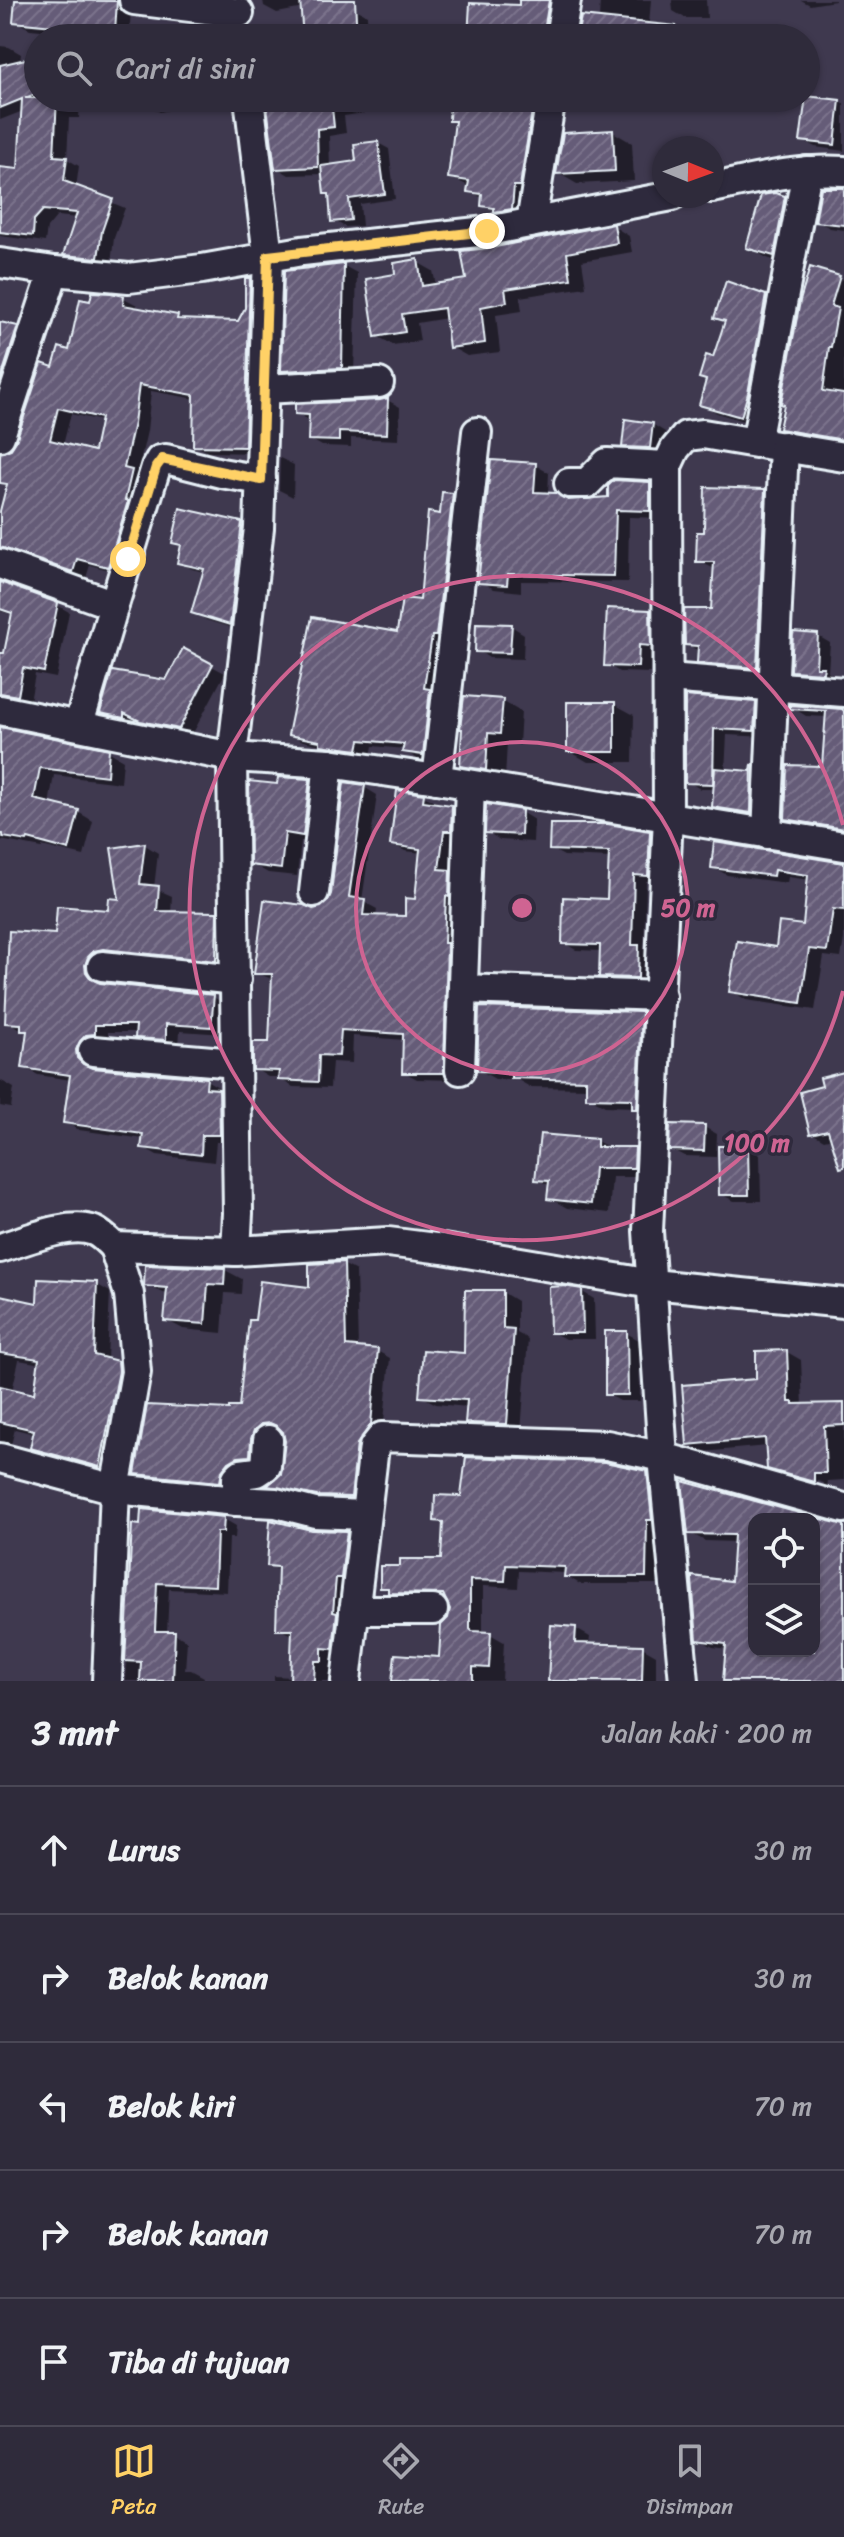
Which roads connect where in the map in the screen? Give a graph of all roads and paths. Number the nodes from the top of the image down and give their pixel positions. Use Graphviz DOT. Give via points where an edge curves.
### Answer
graph roads {
  1 [pos="134,0"];
  2 [pos="566,0"];
  3 [pos="240,17"];
  4 [pos="562,24"];
  5 [pos="251,112"];
  6 [pos="549,112"];
  7 [pos="807,171"];
  8 [pos="844,171"];
  9 [pos="724,185"];
  10 [pos="652,200"];
  11 [pos="531,223"];
  12 [pos="268,256"];
  13 [pos="0,263"];
  14 [pos="54,271"];
  15 [pos="379,383"];
  16 [pos="264,389"];
  17 [pos="477,432"];
  18 [pos="0,436"];
  19 [pos="770,444"];
  20 [pos="844,457"];
  21 [pos="667,466"];
  22 [pos="261,480"];
  23 [pos="569,483"];
  24 [pos="0,564"];
  25 [pos="114,605"];
  26 [pos="668,678"];
  27 [pos="772,688"];
  28 [pos="844,692"];
  29 [pos="0,710"];
  30 [pos="79,724"];
  31 [pos="232,757"];
  32 [pos="329,763"];
  33 [pos="437,779"];
  34 [pos="470,785"];
  35 [pos="668,817"];
  36 [pos="767,834"];
  37 [pos="844,846"];
  38 [pos="314,892"];
  39 [pos="102,966"];
  40 [pos="236,980"];
  41 [pos="463,989"];
  42 [pos="661,996"];
  43 [pos="93,1051"];
  44 [pos="236,1063"];
  45 [pos="460,1070"];
  46 [pos="114,1247"];
  47 [pos="0,1248"];
  48 [pos="236,1251"];
  49 [pos="652,1284"];
  50 [pos="844,1303"];
  51 [pos="268,1440"];
  52 [pos="663,1457"];
  53 [pos="0,1458"];
  54 [pos="115,1489"];
  55 [pos="237,1501"];
  56 [pos="844,1508"];
  57 [pos="365,1515"];
  58 [pos="354,1610"];
  59 [pos="433,1610"];
  60 [pos="107,1681"];
  61 [pos="346,1681"];
  62 [pos="684,1681"];
  1 -- 3 [label="street"];
  2 -- 4 [label="street"];
  5 -- 12 [label="street"];
  6 -- 11 [label="street"];
  7 -- 8 [label="street"];
  7 -- 9 [label="street"];
  7 -- 19 [label="street"];
  10 -- 11 [label="street"];
  11 -- 12 [label="street"];
  12 -- 14 [label="street" via="129,278"];
  12 -- 16 [label="street"];
  13 -- 14 [label="street"];
  14 -- 18 [label="street"];
  15 -- 16 [label="street"];
  16 -- 22 [label="street"];
  17 -- 33 [label="street"];
  19 -- 20 [label="street"];
  19 -- 21 [label="street" via="686,436"];
  19 -- 27 [label="street"];
  21 -- 23 [label="street" via="607,463 587,483"];
  21 -- 26 [label="street"];
  22 -- 25 [label="street" via="160,460"];
  22 -- 31 [label="street"];
  24 -- 25 [label="street"];
  25 -- 30 [label="street"];
  26 -- 27 [label="street"];
  26 -- 35 [label="street"];
  27 -- 28 [label="street"];
  27 -- 36 [label="street"];
  29 -- 30 [label="street"];
  30 -- 31 [label="street"];
  31 -- 32 [label="street"];
  31 -- 40 [label="street"];
  32 -- 33 [label="street"];
  32 -- 38 [label="street"];
  33 -- 34 [label="street"];
  34 -- 35 [label="street"];
  34 -- 41 [label="street"];
  35 -- 36 [label="street"];
  35 -- 42 [label="street"];
  36 -- 37 [label="street"];
  39 -- 40 [label="street"];
  40 -- 44 [label="street"];
  41 -- 42 [label="street"];
  41 -- 45 [label="street"];
  42 -- 49 [label="street" via="648,1231"];
  43 -- 44 [label="street"];
  44 -- 48 [label="street"];
  46 -- 47 [label="street" via="97,1232 82,1228"];
  46 -- 48 [label="street"];
  46 -- 54 [label="street" via="129,1294 136,1372"];
  48 -- 49 [label="street" via="388,1242"];
  49 -- 50 [label="street"];
  49 -- 52 [label="street"];
  51 -- 55 [label="street" via="266,1466 237,1478"];
  52 -- 56 [label="street"];
  52 -- 57 [label="street" via="607,1445 382,1437 374,1447"];
  52 -- 62 [label="street"];
  53 -- 54 [label="street"];
  54 -- 55 [label="street"];
  54 -- 60 [label="street"];
  55 -- 57 [label="street"];
  57 -- 58 [label="street"];
  58 -- 59 [label="street"];
  58 -- 61 [label="street"];
}
